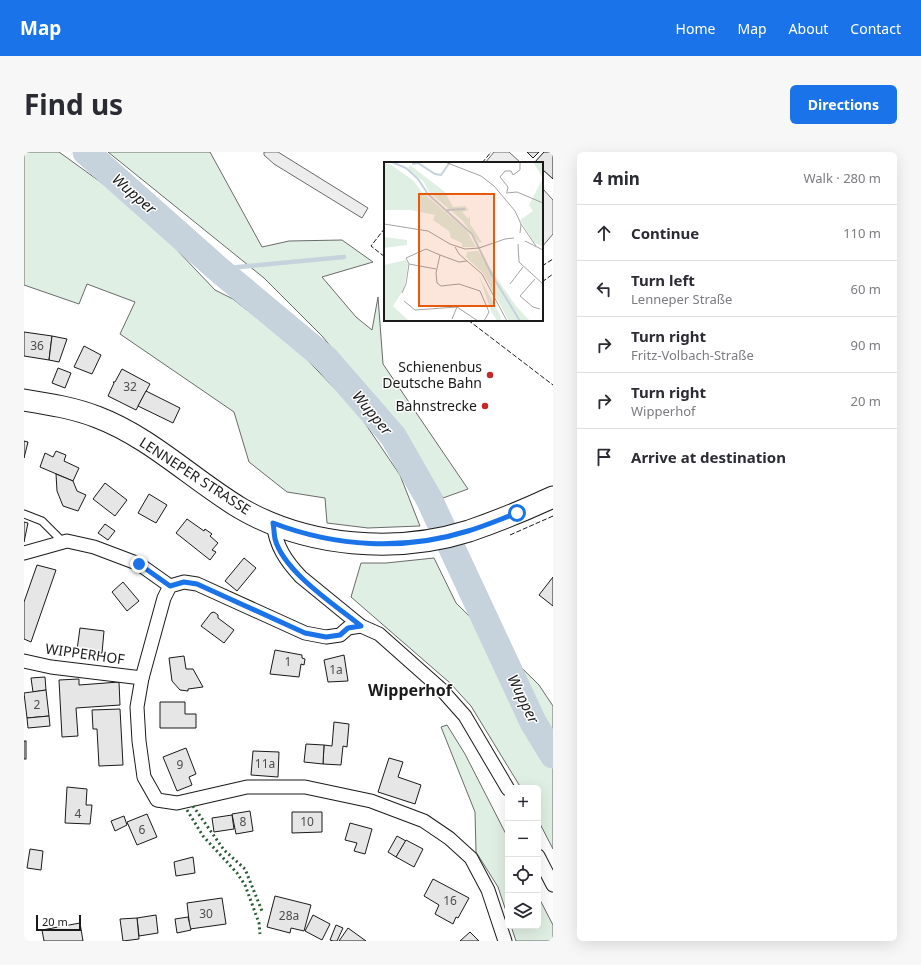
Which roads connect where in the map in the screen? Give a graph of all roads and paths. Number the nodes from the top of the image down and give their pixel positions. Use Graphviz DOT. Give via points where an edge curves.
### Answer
graph roads {
  1 [pos="24,400"];
  2 [pos="553,497"];
  3 [pos="24,514"];
  4 [pos="273,523"];
  5 [pos="63,542"];
  6 [pos="24,553"];
  7 [pos="170,586"];
  8 [pos="361,626"];
  9 [pos="24,661"];
  10 [pos="142,678"];
  11 [pos="506,785"];
  12 [pos="539,857"];
  13 [pos="553,885"];
  14 [pos="505,941"];
  1 -- 4 [label="main road, LENNEPER STRASSE" via="83,412 114,425 241,508"];
  2 -- 4 [label="main road, LENNEPER STRASSE" via="468,531 420,542 361,544 306,535"];
  3 -- 5 [label="lane" via="42,521"];
  4 -- 8 [label="street" via="275,539 292,568"];
  5 -- 6 [label="street"];
  5 -- 7 [label="street" via="67,540 94,547 139,564"];
  7 -- 8 [label="street" via="184,582 197,584 305,633 326,637 340,635 348,628"];
  7 -- 10 [label="street" via="164,598"];
  8 -- 11 [label="street" via="379,634 441,689 465,716"];
  9 -- 10 [label="street, WIPPERHOF" via="51,667"];
  10 -- 14 [label="street" via="137,707 139,741 144,777 157,800 177,803 247,787 305,787 370,801 424,821 449,838 471,858 488,890"];
  12 -- 13 [label="street"];
}
